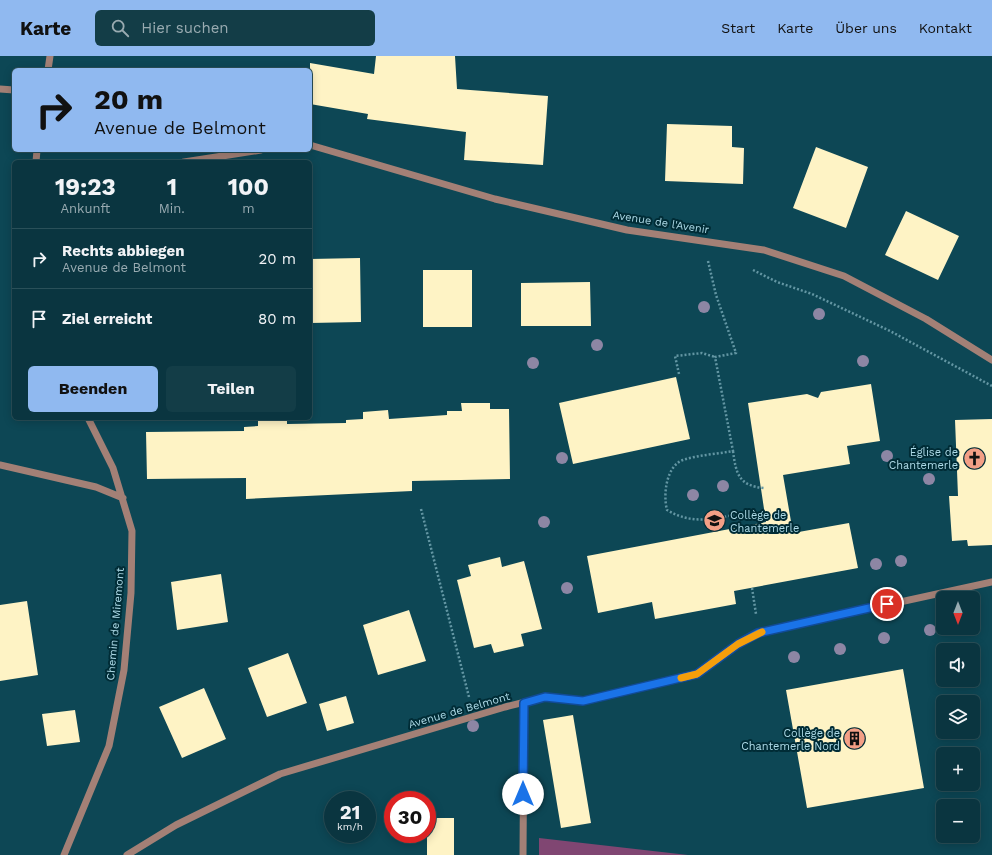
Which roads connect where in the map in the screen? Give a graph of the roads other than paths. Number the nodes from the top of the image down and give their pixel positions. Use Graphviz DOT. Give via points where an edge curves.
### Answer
graph roads {
  1 [pos="50,56"];
  2 [pos="48,68"];
  3 [pos="0,89"];
  4 [pos="12,90"];
  5 [pos="312,146"];
  6 [pos="248,152"];
  7 [pos="197,160"];
  8 [pos="992,360"];
  9 [pos="89,420"];
  10 [pos="0,464"];
  11 [pos="123,498"];
  12 [pos="992,582"];
  13 [pos="524,703"];
  14 [pos="64,855"];
  15 [pos="127,855"];
  16 [pos="523,855"];
  1 -- 2 [label="street"];
  3 -- 4 [label="street"];
  5 -- 8 [label="street, Avenue de l'Avenir" via="495,198 628,230 764,250 844,276 926,320"];
  6 -- 7 [label="street"];
  9 -- 11 [label="street, Chemin de Miremont" via="113,468"];
  10 -- 11 [label="street" via="96,487"];
  11 -- 14 [label="street, Chemin de Miremont" via="132,531 131,593 124,670 109,746"];
  12 -- 13 [label="street, Avenue de Belmont" via="758,633 738,644 697,674 583,701 545,697"];
  13 -- 15 [label="street, Avenue de Belmont" via="280,774 176,825"];
  13 -- 16 [label="street"];
}
